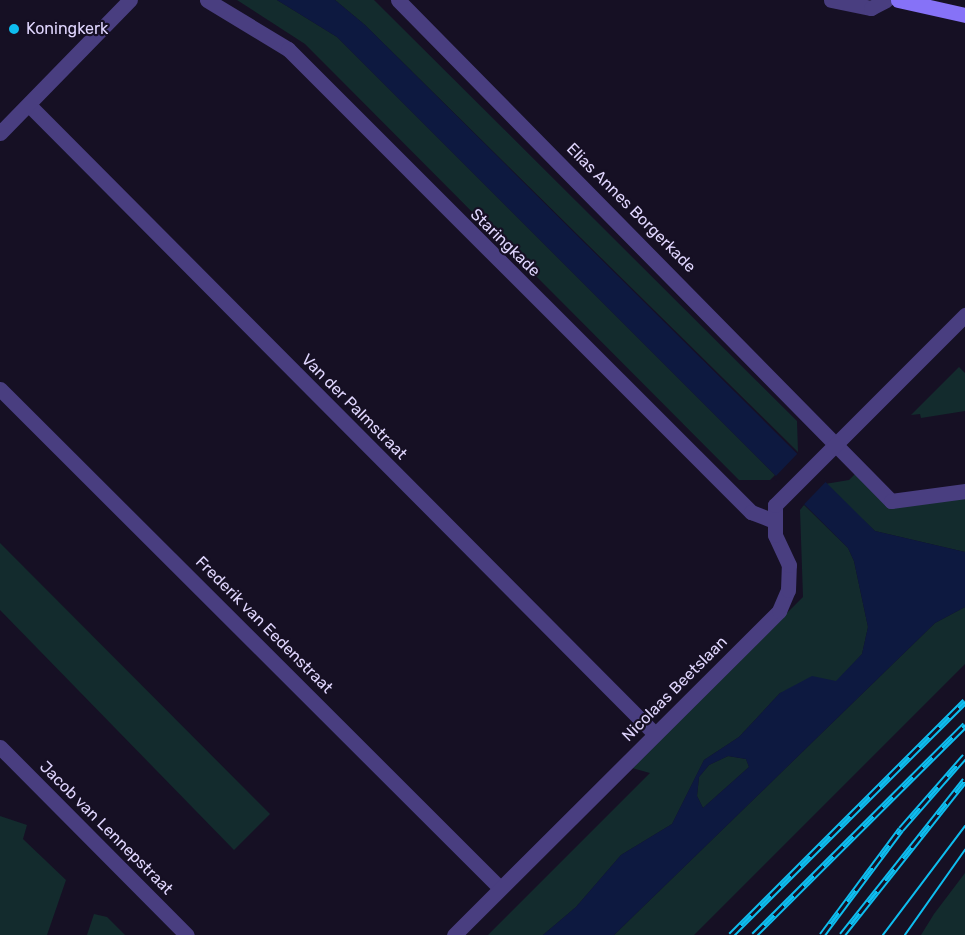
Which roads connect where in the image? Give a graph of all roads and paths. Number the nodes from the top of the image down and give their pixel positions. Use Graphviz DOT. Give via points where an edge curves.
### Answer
graph roads {
  1 [pos="130,0"];
  2 [pos="207,0"];
  3 [pos="398,0"];
  4 [pos="831,0"];
  5 [pos="886,0"];
  6 [pos="898,0"];
  7 [pos="965,15"];
  8 [pos="29,105"];
  9 [pos="0,133"];
  10 [pos="962,323"];
  11 [pos="0,389"];
  12 [pos="838,442"];
  13 [pos="965,491"];
  14 [pos="772,520"];
  15 [pos="655,734"];
  16 [pos="0,747"];
  17 [pos="500,888"];
  18 [pos="187,935"];
  19 [pos="454,935"];
  1 -- 8 [label="street"];
  2 -- 14 [label="street, Staringkade" via="288,50 751,512"];
  3 -- 12 [label="street, Elias Annes Borgerkade"];
  4 -- 5 [label="street" via="871,8"];
  6 -- 7 [label="main road"];
  8 -- 9 [label="street"];
  8 -- 15 [label="street, Van der Palmstraat"];
  10 -- 12 [label="street"];
  11 -- 17 [label="street, Frederik van Eedenstraat"];
  12 -- 13 [label="street" via="891,501"];
  12 -- 14 [label="street" via="775,505"];
  14 -- 15 [label="street, Nicolaas Beetslaan" via="789,565 788,590 779,611"];
  15 -- 17 [label="street, Nicolaas Beetslaan"];
  16 -- 18 [label="street, Jacob van Lennepstraat"];
  17 -- 19 [label="street, Nicolaas Beetslaan"];
}
